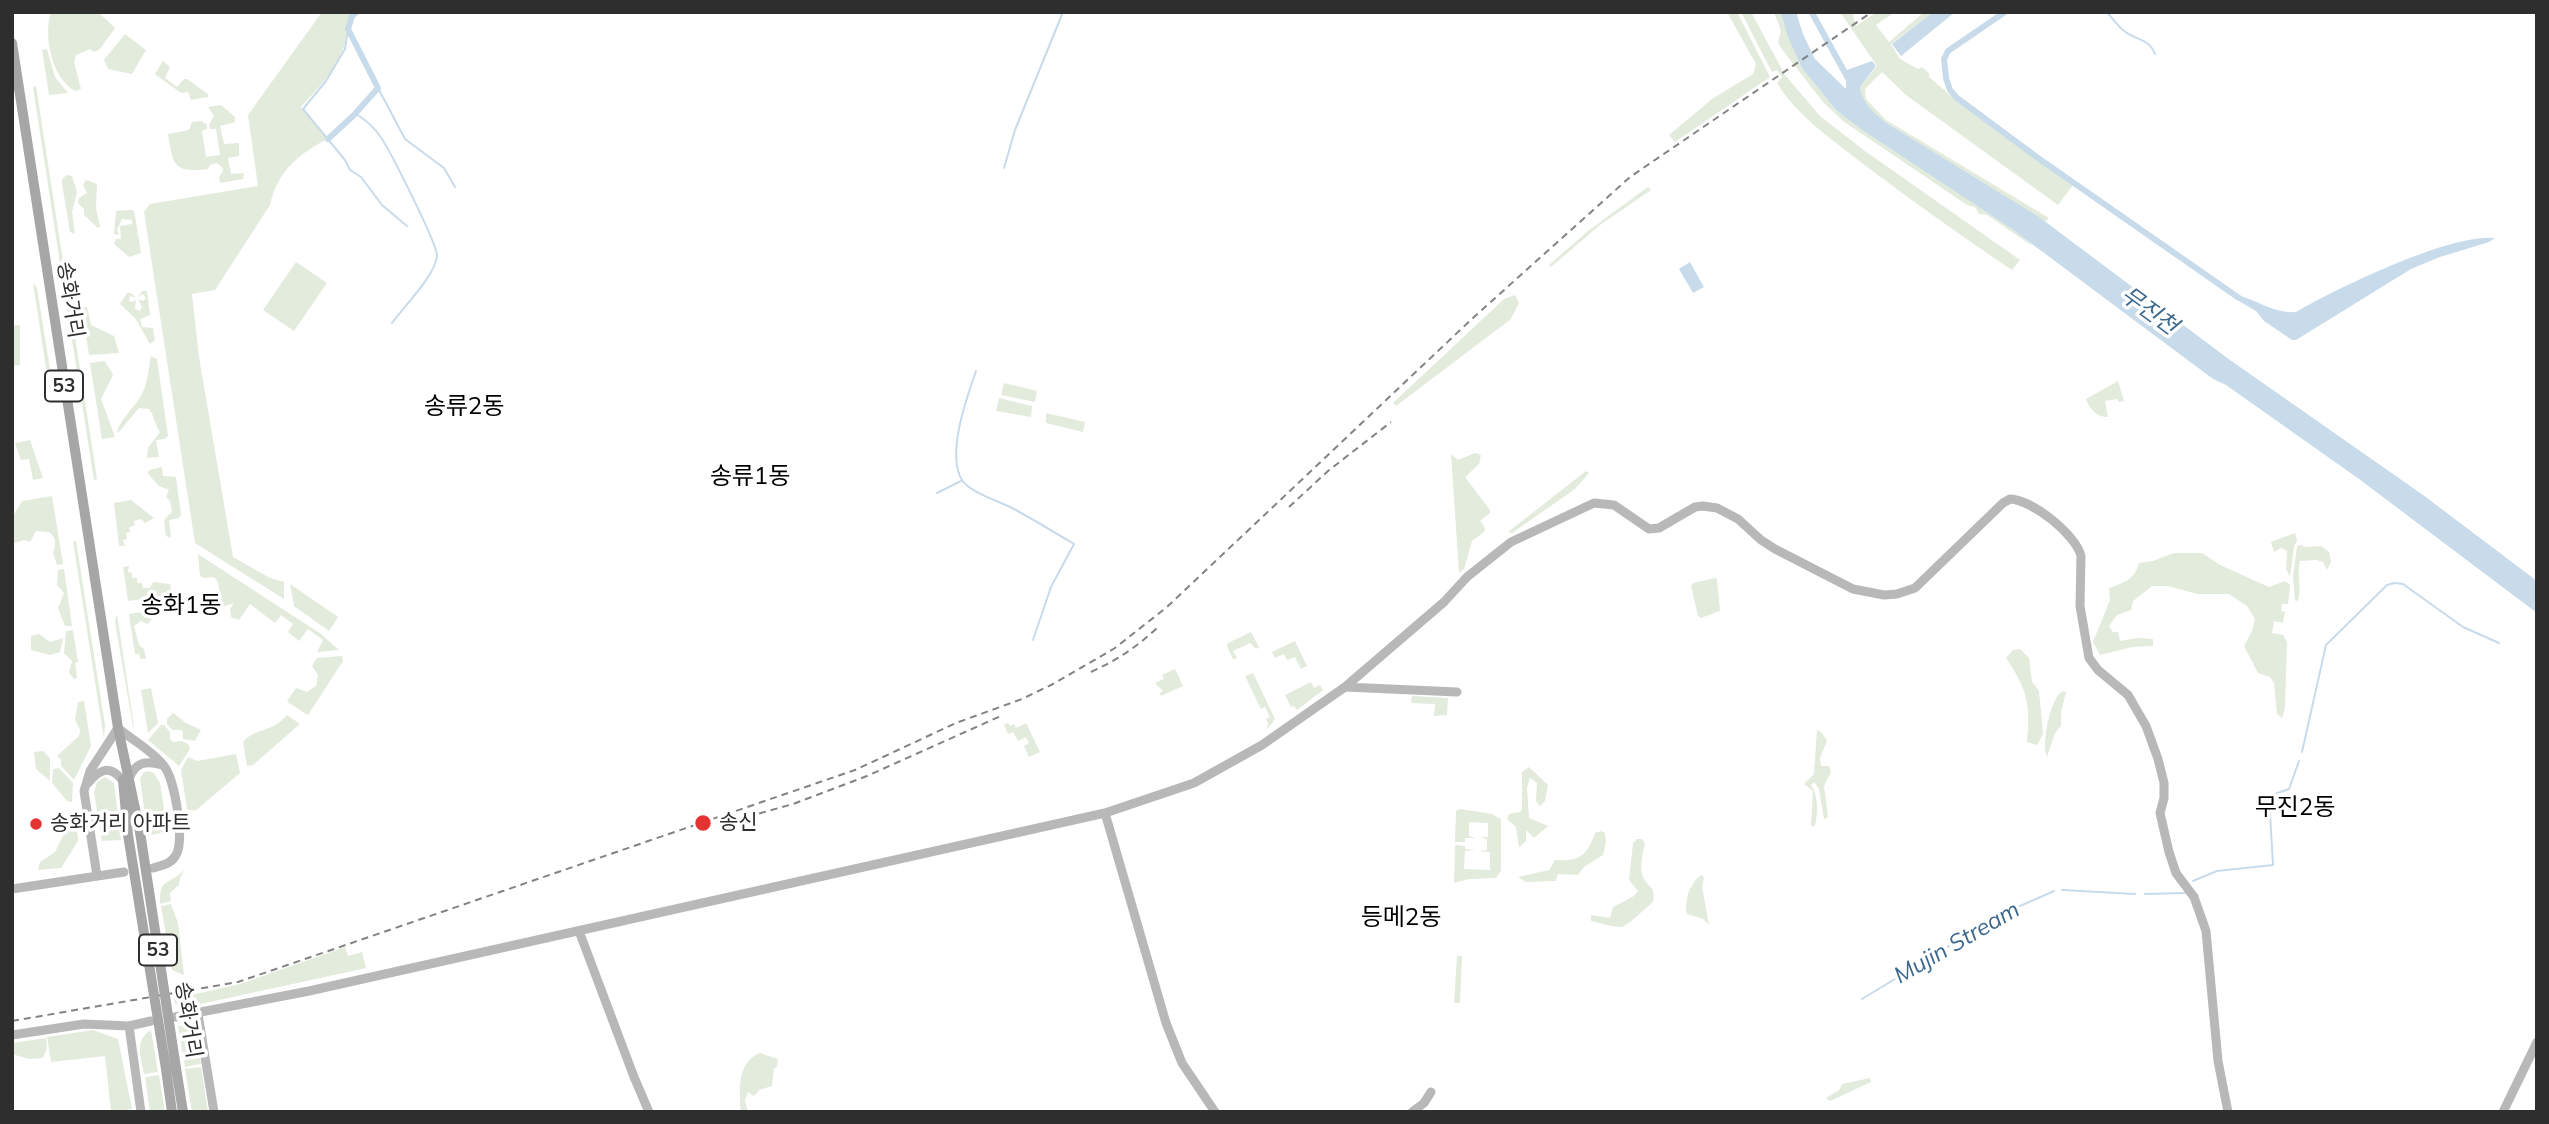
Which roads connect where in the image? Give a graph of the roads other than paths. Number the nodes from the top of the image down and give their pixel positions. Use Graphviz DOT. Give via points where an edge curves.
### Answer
graph roads {
  1 [pos="12,43"];
  2 [pos="1345,687"];
  3 [pos="1457,692"];
  4 [pos="118,728"];
  5 [pos="164,765"];
  6 [pos="126,780"];
  7 [pos="83,791"];
  8 [pos="1105,813"];
  9 [pos="153,868"];
  10 [pos="124,872"];
  11 [pos="97,876"];
  12 [pos="12,889"];
  13 [pos="579,931"];
  14 [pos="198,1014"];
  15 [pos="176,1017"];
  16 [pos="151,1021"];
  17 [pos="129,1026"];
  18 [pos="12,1035"];
  19 [pos="2537,1042"];
  20 [pos="171,1068"];
  21 [pos="1431,1092"];
  22 [pos="142,1112"];
  23 [pos="172,1112"];
  24 [pos="183,1112"];
  25 [pos="214,1112"];
  26 [pos="649,1112"];
  27 [pos="1215,1112"];
  28 [pos="1412,1112"];
  29 [pos="2228,1112"];
  30 [pos="2503,1112"];
  1 -- 4 [label="main road, 송화거리 / 53"];
  2 -- 3 [label="street"];
  2 -- 8 [label="street" via="1273,738 1194,783"];
  2 -- 29 [label="street" via="1511,542 1594,503 1615,505 1653,529 1695,507 1717,508 1784,554 1853,589 1884,595 1915,588 2003,503 2010,499 2027,503 2079,548 2081,621 2089,658 2137,708 2158,759 2165,793 2160,813 2169,852 2176,873 2194,897 2206,931 2218,1061"];
  4 -- 5 [label="street"];
  4 -- 6 [label="main road, 송화거리 / 53"];
  4 -- 7 [label="street" via="90,771"];
  5 -- 6 [label="street" via="140,763"];
  5 -- 9 [label="street" via="171,779 179,847 169,863"];
  6 -- 7 [label="street" via="107,769"];
  6 -- 20 [label="main road, 송화거리 / 53, bridge" via="128,835"];
  6 -- 20 [label="main road, 송화거리 / 53, bridge" via="141,832"];
  7 -- 11 [label="street"];
  8 -- 13 [label="street"];
  8 -- 27 [label="street" via="1166,1023 1182,1063"];
  10 -- 11 [label="street"];
  11 -- 12 [label="street"];
  13 -- 14 [label="street"];
  13 -- 26 [label="street"];
  14 -- 15 [label="street"];
  14 -- 25 [label="street"];
  16 -- 17 [label="street"];
  17 -- 18 [label="street" via="84,1024"];
  17 -- 22 [label="street"];
  19 -- 30 [label="street"];
  20 -- 23 [label="main road, 송화거리 / 53"];
  20 -- 24 [label="main road, 송화거리 / 53"];
  21 -- 28 [label="street"];
}
